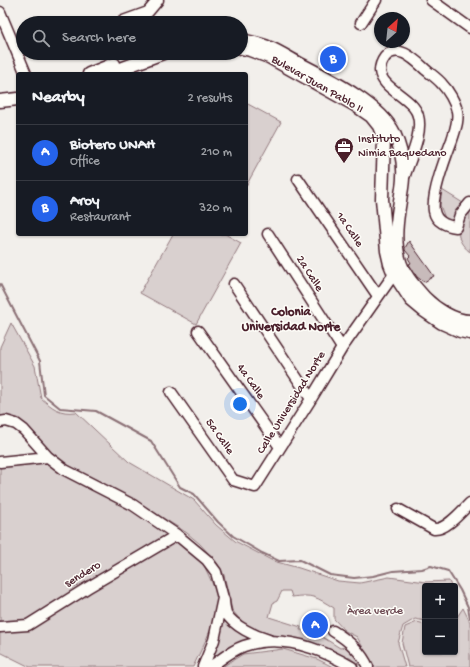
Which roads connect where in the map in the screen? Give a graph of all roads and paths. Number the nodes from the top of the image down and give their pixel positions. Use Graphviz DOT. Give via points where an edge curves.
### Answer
graph roads {
  1 [pos="158,0"];
  2 [pos="376,0"];
  3 [pos="431,0"];
  4 [pos="0,12"];
  5 [pos="137,16"];
  6 [pos="361,23"];
  7 [pos="470,28"];
  8 [pos="248,42"];
  9 [pos="16,50"];
  10 [pos="248,50"];
  11 [pos="20,60"];
  12 [pos="125,60"];
  13 [pos="144,60"];
  14 [pos="25,72"];
  15 [pos="94,72"];
  16 [pos="112,72"];
  17 [pos="16,99"];
  18 [pos="0,101"];
  19 [pos="16,107"];
  20 [pos="0,108"];
  21 [pos="396,138"];
  22 [pos="416,141"];
  23 [pos="382,174"];
  24 [pos="404,178"];
  25 [pos="298,179"];
  26 [pos="400,197"];
  27 [pos="382,198"];
  28 [pos="470,203"];
  29 [pos="268,234"];
  30 [pos="394,274"];
  31 [pos="234,284"];
  32 [pos="378,296"];
  33 [pos="470,322"];
  34 [pos="198,332"];
  35 [pos="470,333"];
  36 [pos="342,348"];
  37 [pos="171,392"];
  38 [pos="312,399"];
  39 [pos="0,422"];
  40 [pos="280,447"];
  41 [pos="48,457"];
  42 [pos="0,462"];
  43 [pos="255,487"];
  44 [pos="470,503"];
  45 [pos="398,509"];
  46 [pos="177,535"];
  47 [pos="223,598"];
  48 [pos="0,627"];
  49 [pos="333,631"];
  50 [pos="270,640"];
  51 [pos="203,667"];
  52 [pos="210,667"];
  53 [pos="352,667"];
  54 [pos="368,667"];
  1 -- 5 [label="street" via="148,12"];
  2 -- 6 [label="street"];
  3 -- 7 [label="street"];
  4 -- 9 [label="street"];
  8 -- 21 [label="main road, Bulevar Juan Pablo II" via="270,48 344,89 384,118"];
  10 -- 23 [label="main road, Bulevar Juan Pablo II" via="269,56 371,116 379,126 384,139"];
  11 -- 14 [label="street"];
  12 -- 15 [label="main road"];
  13 -- 16 [label="main road"];
  17 -- 18 [label="main road"];
  19 -- 20 [label="main road"];
  21 -- 22 [label="street" via="406,144"];
  21 -- 24 [label="main road, Bulevar Juan Pablo II"];
  22 -- 24 [label="street"];
  22 -- 28 [label="street" via="419,117 416,109 386,83 380,73 383,61 392,52 408,55 443,84 457,110 457,124 436,191 433,210 436,216 447,226 456,227 460,215"];
  23 -- 26 [label="main road" via="387,170 393,170 399,177"];
  23 -- 27 [label="main road, Bulevar Juan Pablo II"];
  24 -- 26 [label="main road, Bulevar Juan Pablo II"];
  25 -- 32 [label="street, 1a Calle"];
  26 -- 27 [label="main road" via="396,205 387,204"];
  26 -- 33 [label="main road, Bulevar Juan Pablo II" via="397,247 403,269 429,302 442,312"];
  27 -- 30 [label="main road, Bulevar Juan Pablo II" via="387,251"];
  29 -- 36 [label="street, 2a Calle"];
  30 -- 32 [label="street, Calle Universidad Norte"];
  30 -- 35 [label="main road, Bulevar Juan Pablo II" via="411,300 423,310 442,323"];
  31 -- 38 [label="street"];
  32 -- 36 [label="street, Calle Universidad Norte"];
  34 -- 40 [label="street, 4a Calle"];
  36 -- 38 [label="street, Calle Universidad Norte"];
  37 -- 43 [label="street, 5a Calle" via="233,480"];
  38 -- 40 [label="street, Calle Universidad Norte"];
  39 -- 41 [label="street" via="16,424"];
  40 -- 43 [label="street, Calle Universidad Norte"];
  41 -- 42 [label="street"];
  41 -- 46 [label="street" via="65,470 133,505"];
  44 -- 45 [label="street" via="439,530"];
  46 -- 47 [label="street" via="207,560 216,572"];
  46 -- 48 [label="street, sendero" via="28,625"];
  47 -- 50 [label="street" via="226,613 234,622 258,637"];
  47 -- 51 [label="street" via="214,640"];
  49 -- 54 [label="street" via="357,649"];
  50 -- 52 [label="street" via="243,646"];
  50 -- 53 [label="street" via="297,644 333,656"];
}
